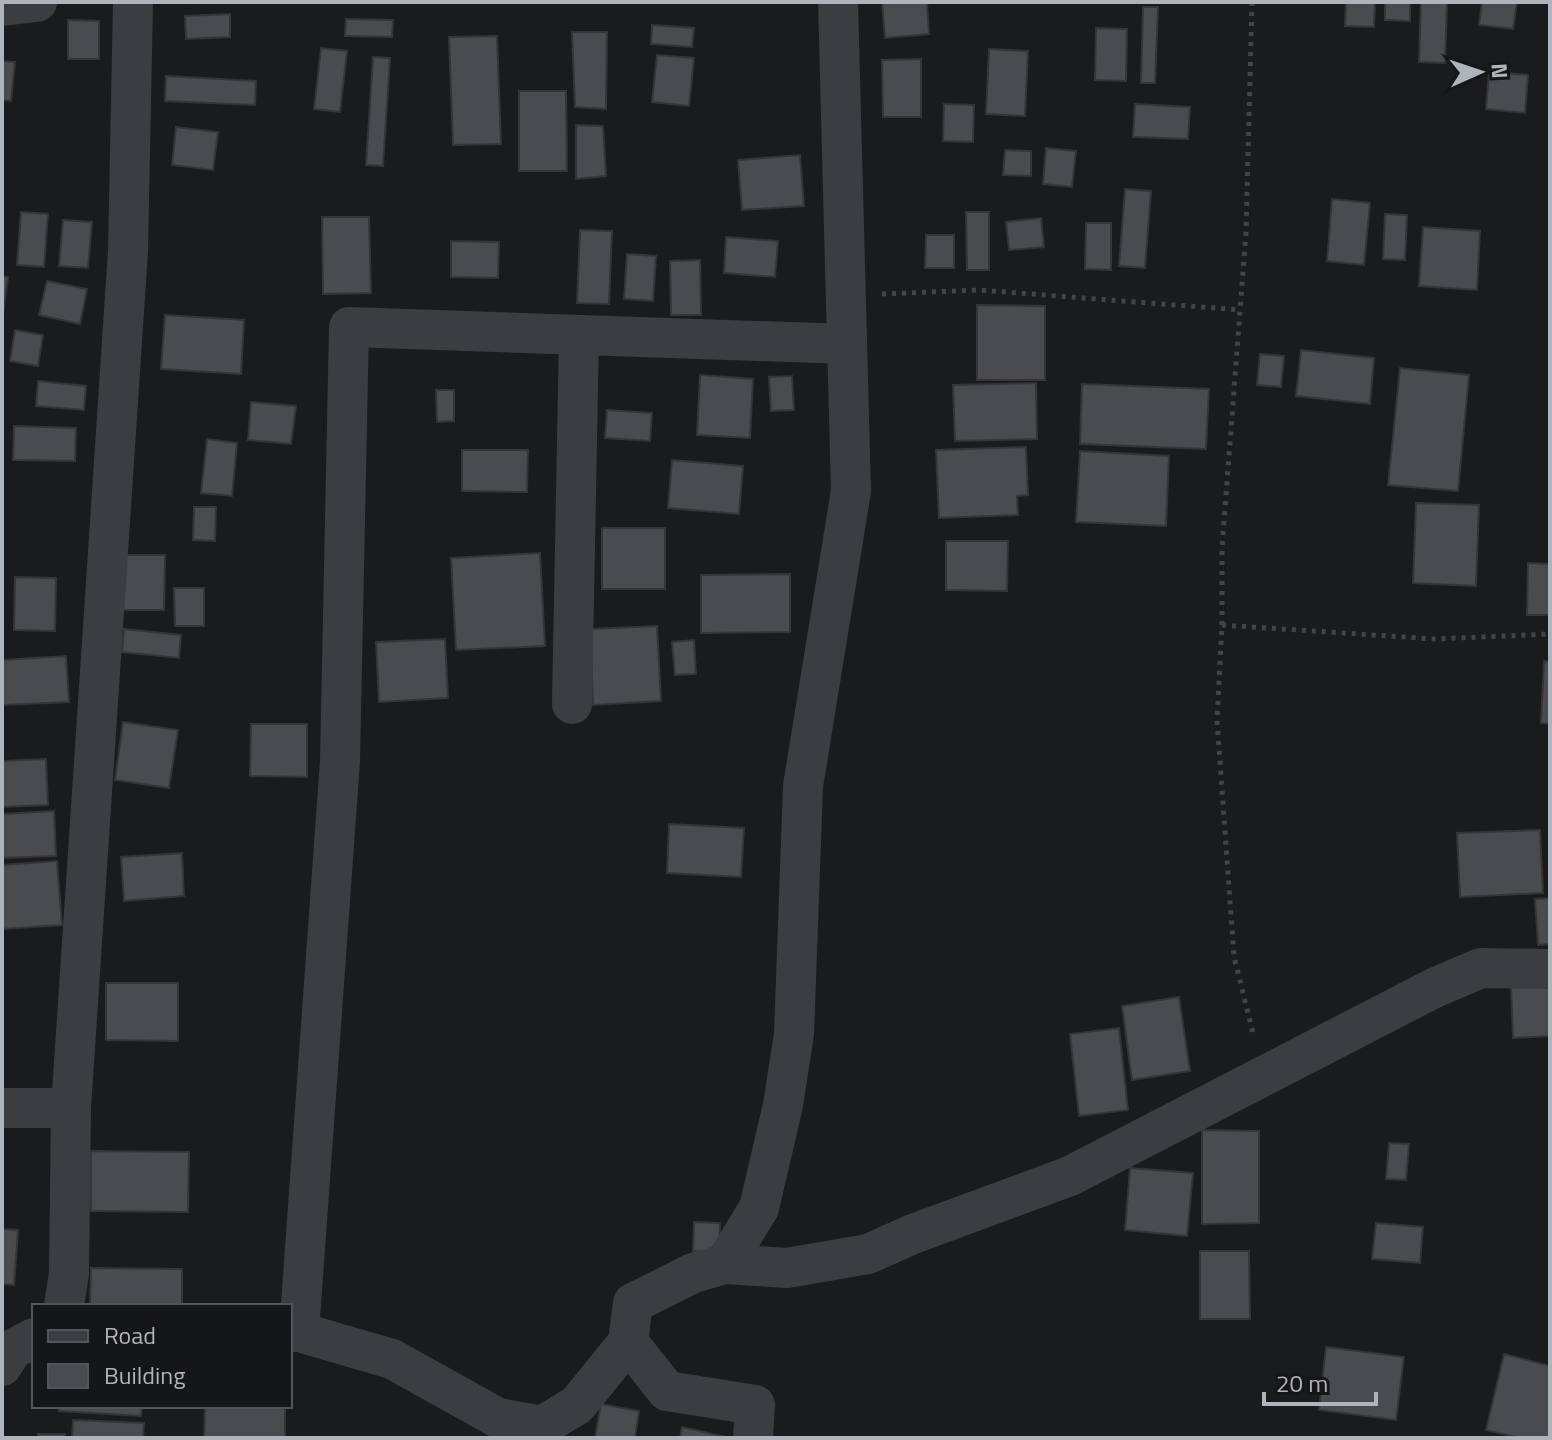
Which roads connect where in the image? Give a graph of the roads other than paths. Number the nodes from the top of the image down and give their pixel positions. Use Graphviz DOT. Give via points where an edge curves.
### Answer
graph roads {
  1 [pos="37,2"];
  2 [pos="133,2"];
  3 [pos="838,2"];
  4 [pos="2,6"];
  5 [pos="579,335"];
  6 [pos="847,344"];
  7 [pos="572,704"];
  8 [pos="1550,969"];
  9 [pos="2,1108"];
  10 [pos="71,1108"];
  11 [pos="725,1264"];
  12 [pos="64,1304"];
  13 [pos="295,1332"];
  14 [pos="32,1339"];
  15 [pos="628,1342"];
  16 [pos="2,1366"];
  17 [pos="753,1438"];
  1 -- 4 [label="street"];
  2 -- 10 [label="street" via="128,251"];
  3 -- 6 [label="street"];
  5 -- 6 [label="street"];
  5 -- 7 [label="street"];
  5 -- 13 [label="street" via="349,327 340,761"];
  6 -- 11 [label="street" via="851,491 803,786 794,1034 759,1208"];
  8 -- 11 [label="street" via="1481,968 1070,1176 868,1254 787,1268"];
  9 -- 10 [label="street"];
  10 -- 12 [label="street"];
  11 -- 15 [label="street" via="693,1273 633,1303"];
  13 -- 15 [label="street" via="392,1359 498,1418 542,1426 577,1405"];
  14 -- 16 [label="street" via="13,1349"];
  15 -- 17 [label="street" via="667,1391 755,1405"];
}
